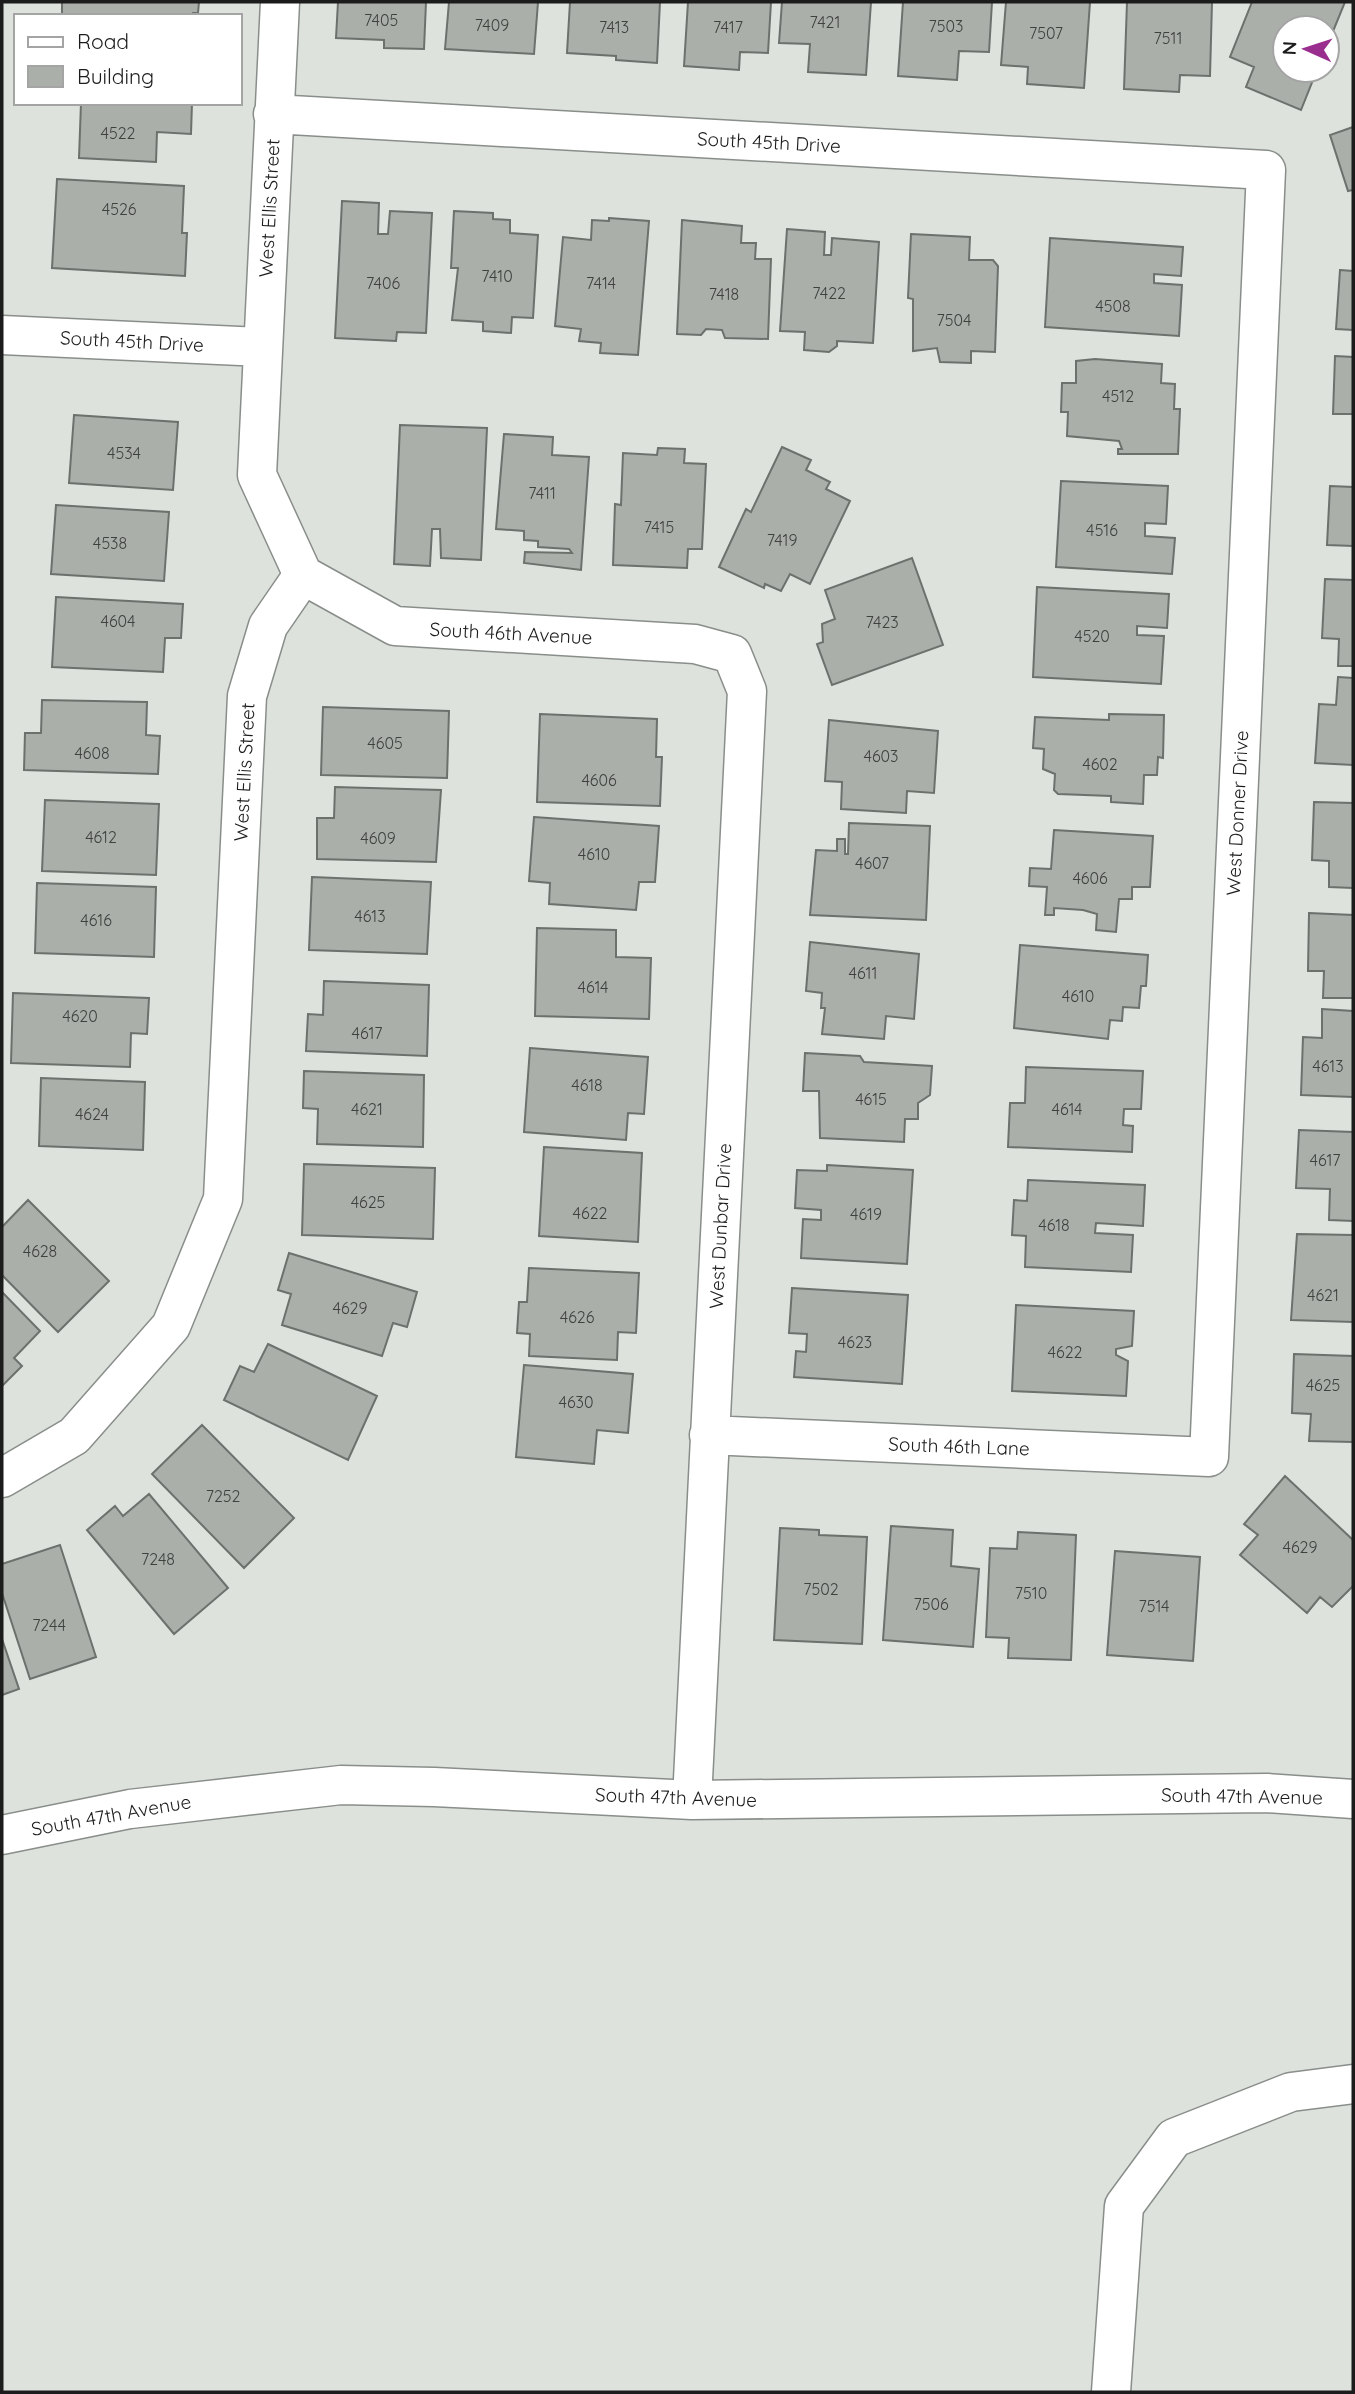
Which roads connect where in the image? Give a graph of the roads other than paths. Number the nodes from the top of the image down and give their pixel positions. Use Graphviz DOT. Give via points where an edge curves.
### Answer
graph roads {
  1 [pos="280,2"];
  2 [pos="273,114"];
  3 [pos="1266,170"];
  4 [pos="2,335"];
  5 [pos="262,347"];
  6 [pos="303,575"];
  7 [pos="732,654"];
  8 [pos="709,1435"];
  9 [pos="1209,1457"];
  10 [pos="2,1478"];
  11 [pos="1353,1799"];
  12 [pos="692,1800"];
  13 [pos="2,1835"];
  14 [pos="1353,2084"];
  15 [pos="1111,2392"];
  1 -- 2 [label="street, West Ellis Street"];
  2 -- 3 [label="street, South 45th Drive"];
  2 -- 5 [label="street, West Ellis Street"];
  3 -- 9 [label="street, West Donner Drive"];
  4 -- 5 [label="street, South 45th Drive"];
  5 -- 6 [label="street, West Ellis Street" via="257,475"];
  6 -- 7 [label="street, South 46th Avenue" via="395,626 695,644"];
  6 -- 10 [label="street, West Ellis Street" via="268,625 247,696 223,1199 171,1326 74,1436"];
  7 -- 8 [label="street, West Dunbar Drive" via="747,691"];
  8 -- 9 [label="street, South 46th Lane"];
  8 -- 12 [label="street, West Dunbar Drive"];
  11 -- 12 [label="street, South 47th Avenue" via="1267,1793"];
  12 -- 13 [label="street, South 47th Avenue" via="341,1785 130,1809"];
  14 -- 15 [label="street" via="1291,2092 1174,2138 1124,2206"];
}
